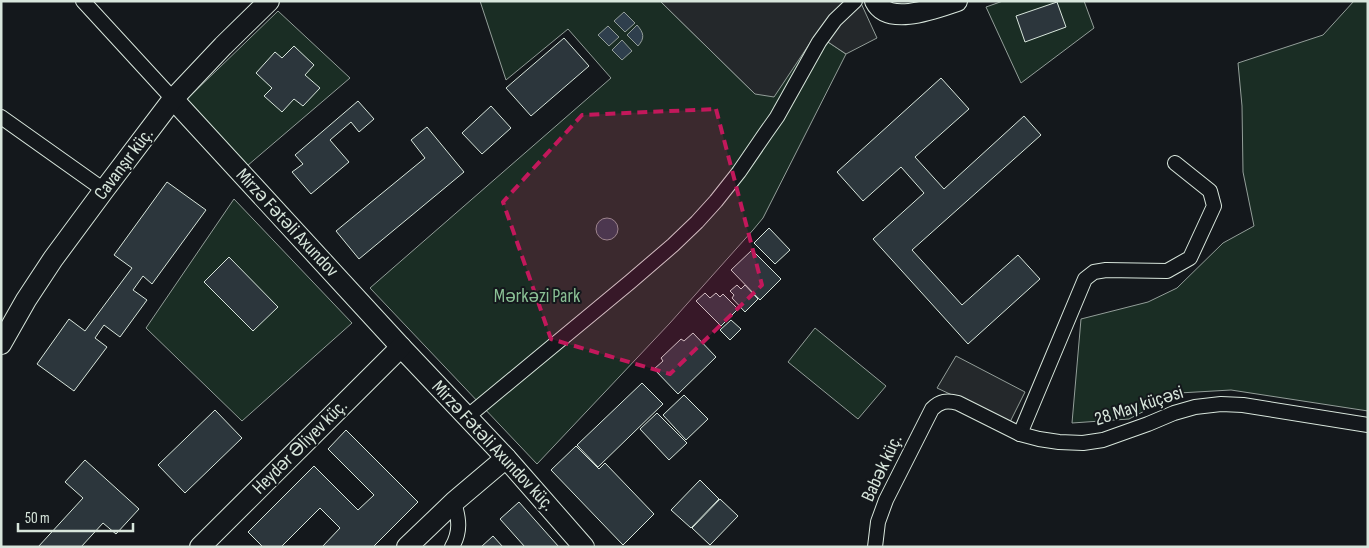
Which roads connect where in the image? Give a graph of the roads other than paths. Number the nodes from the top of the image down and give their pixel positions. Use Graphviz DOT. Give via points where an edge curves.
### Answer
graph roads {
  1 [pos="83,1"];
  2 [pos="269,1"];
  3 [pos="855,1"];
  4 [pos="875,1"];
  5 [pos="957,1"];
  6 [pos="173,99"];
  7 [pos="1,117"];
  8 [pos="1175,163"];
  9 [pos="104,190"];
  10 [pos="1,344"];
  11 [pos="401,347"];
  12 [pos="932,409"];
  13 [pos="467,417"];
  14 [pos="1368,425"];
  15 [pos="1020,434"];
  16 [pos="506,458"];
  17 [pos="454,502"];
  18 [pos="200,547"];
  19 [pos="406,547"];
  20 [pos="452,547"];
  21 [pos="584,547"];
  22 [pos="875,547"];
  1 -- 6 [label="street"];
  2 -- 6 [label="main road, Cavanşır küç."];
  3 -- 13 [label="street" via="835,20 766,134 697,222"];
  4 -- 5 [label="main road" via="886,12 899,14 924,11"];
  6 -- 9 [label="main road, Cavanşır küç."];
  6 -- 11 [label="main road, Mirzə Fətəli Axundov"];
  7 -- 9 [label="street"];
  8 -- 15 [label="street" via="1210,191 1214,206 1190,258 1167,271 1106,270 1094,272 1085,279"];
  9 -- 10 [label="main road, Cavanşır küç." via="53,259"];
  11 -- 13 [label="main road, Mirzə Fətəli Axundov küç."];
  11 -- 18 [label="main road, Heydər Əliyev küç."];
  12 -- 15 [label="street, 28 May küçəsi" via="942,401 951,401"];
  12 -- 22 [label="street, Babək küç." via="886,500 878,522"];
  13 -- 16 [label="main road, Mirzə Fətəli Axundov küç."];
  14 -- 15 [label="street, 28 May küçəsi" via="1221,404 1174,412 1103,440 1084,443"];
  16 -- 17 [label="main road"];
  16 -- 21 [label="main road, Mirzə Fətəli Axundov küç."];
  17 -- 19 [label="main road"];
  17 -- 20 [label="street" via="459,529"];
}
